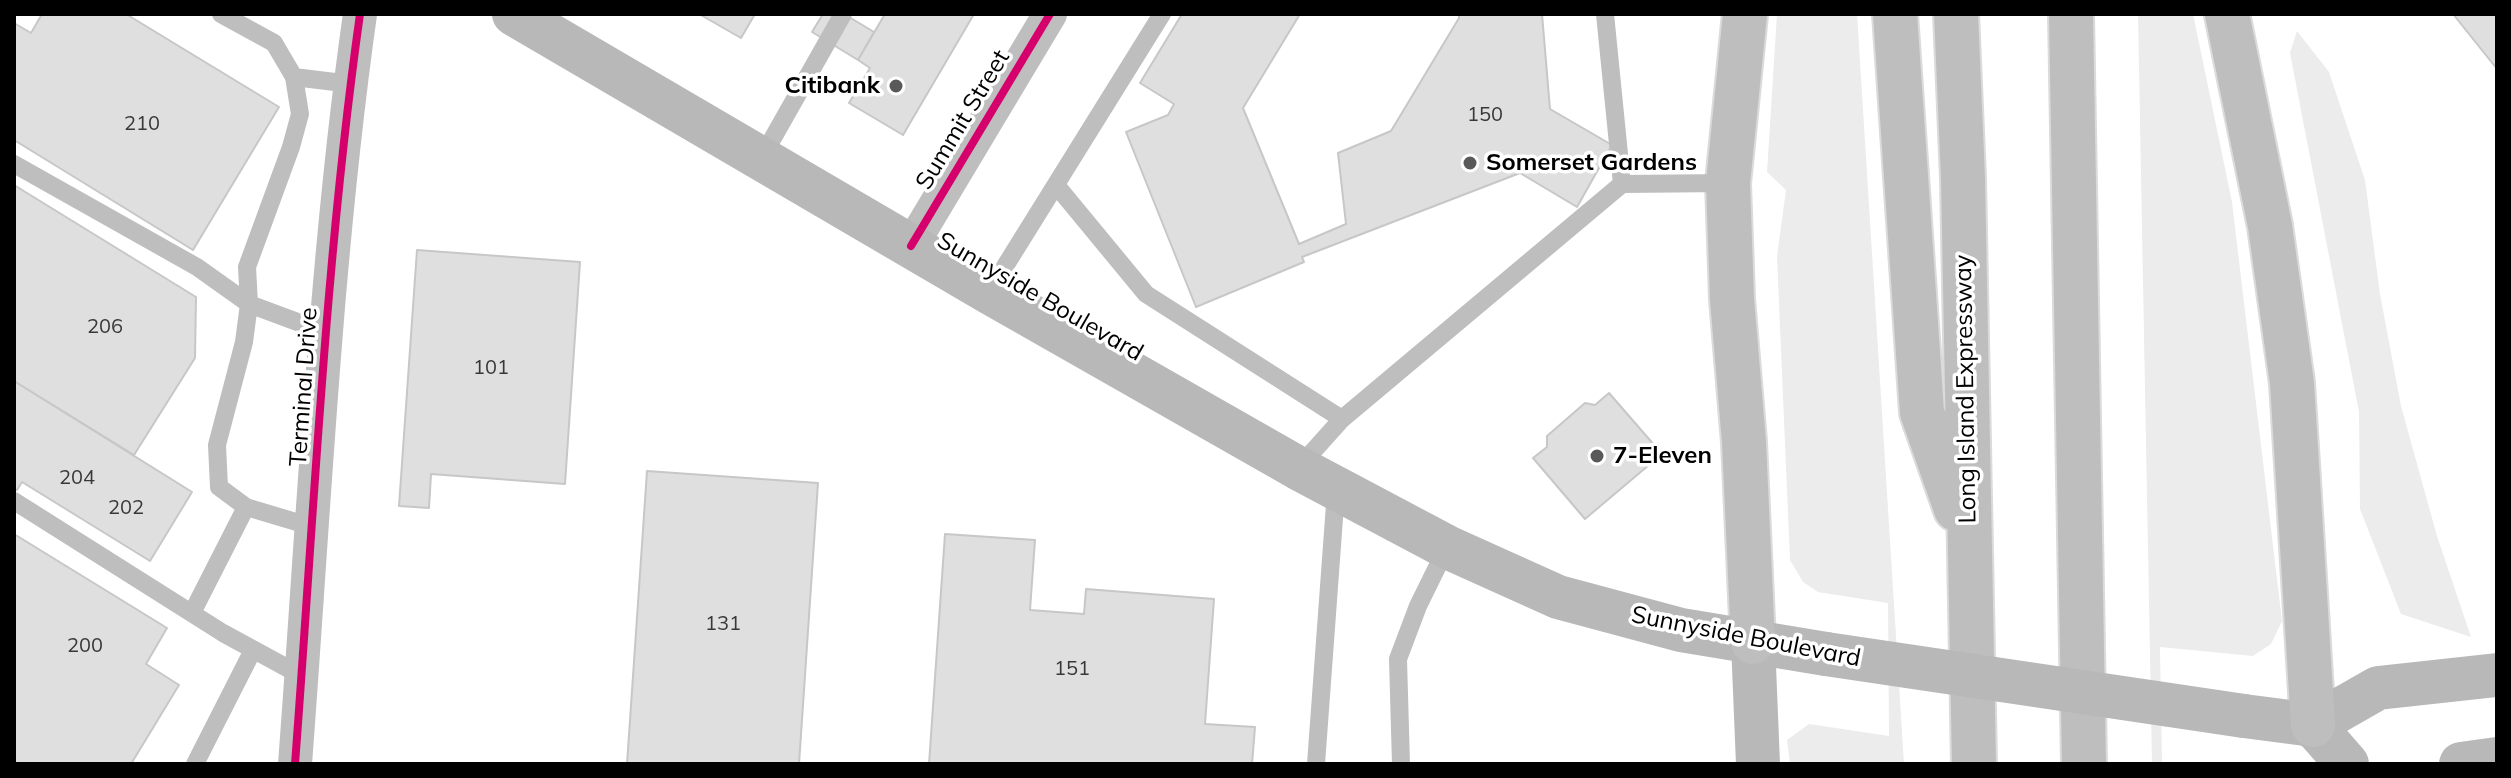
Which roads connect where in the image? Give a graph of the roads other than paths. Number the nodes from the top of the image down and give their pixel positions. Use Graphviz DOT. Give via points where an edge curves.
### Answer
graph roads {
  1 [pos="221,14"];
  2 [pos="360,14"];
  3 [pos="514,14"];
  4 [pos="843,14"];
  5 [pos="1050,14"];
  6 [pos="1162,14"];
  7 [pos="1605,14"];
  8 [pos="1745,14"];
  9 [pos="1895,14"];
  10 [pos="1956,14"];
  11 [pos="2071,14"];
  12 [pos="2227,14"];
  13 [pos="294,77"];
  14 [pos="351,84"];
  15 [pos="761,159"];
  16 [pos="14,164"];
  17 [pos="1728,183"];
  18 [pos="1622,184"];
  19 [pos="1056,185"];
  20 [pos="911,246"];
  21 [pos="989,292"];
  22 [pos="249,304"];
  23 [pos="327,333"];
  24 [pos="1342,419"];
  25 [pos="1298,468"];
  26 [pos="1336,488"];
  27 [pos="14,501"];
  28 [pos="246,507"];
  29 [pos="313,527"];
  30 [pos="1968,544"];
  31 [pos="1447,547"];
  32 [pos="192,613"];
  33 [pos="1753,642"];
  34 [pos="253,650"];
  35 [pos="2497,675"];
  36 [pos="302,676"];
  37 [pos="2312,744"];
  38 [pos="2497,759"];
  39 [pos="195,764"];
  40 [pos="295,764"];
  41 [pos="1316,764"];
  42 [pos="1401,764"];
  43 [pos="1758,764"];
  44 [pos="1974,764"];
  45 [pos="2084,764"];
  46 [pos="2347,764"];
  47 [pos="2461,764"];
  1 -- 13 [label="lane" via="274,43"];
  2 -- 14 [label="street, Terminal Drive"];
  3 -- 15 [label="main road, Sunnyside Boulevard"];
  4 -- 15 [label="lane"];
  5 -- 20 [label="street, Summit Street"];
  6 -- 19 [label="lane"];
  7 -- 18 [label="lane"];
  8 -- 17 [label="highway"];
  9 -- 30 [label="highway" via="1922,412"];
  10 -- 30 [label="highway, Long Island Expressway"];
  11 -- 45 [label="highway"];
  12 -- 37 [label="highway" via="2270,226 2292,383"];
  13 -- 14 [label="lane"];
  13 -- 22 [label="lane" via="300,114 247,267"];
  14 -- 23 [label="street, Terminal Drive"];
  15 -- 20 [label="main road, Sunnyside Boulevard"];
  16 -- 22 [label="lane" via="197,267"];
  17 -- 18 [label="lane"];
  17 -- 33 [label="highway"];
  18 -- 24 [label="lane"];
  19 -- 21 [label="lane"];
  19 -- 24 [label="lane" via="1146,294"];
  20 -- 21 [label="main road, Sunnyside Boulevard"];
  21 -- 25 [label="main road, Sunnyside Boulevard"];
  22 -- 23 [label="lane"];
  22 -- 28 [label="lane" via="217,445 219,487"];
  23 -- 29 [label="street, Terminal Drive"];
  24 -- 25 [label="lane"];
  25 -- 26 [label="main road, Sunnyside Boulevard"];
  26 -- 31 [label="main road, Sunnyside Boulevard"];
  26 -- 41 [label="lane"];
  27 -- 32 [label="lane"];
  28 -- 29 [label="lane"];
  28 -- 32 [label="lane"];
  29 -- 36 [label="street, Terminal Drive"];
  30 -- 44 [label="highway, Long Island Expressway"];
  31 -- 33 [label="main road, Sunnyside Boulevard" via="1558,597 1681,630"];
  31 -- 42 [label="lane" via="1398,659"];
  32 -- 34 [label="lane"];
  33 -- 37 [label="main road, Sunnyside Boulevard, bridge" via="2244,716"];
  33 -- 43 [label="main road"];
  34 -- 36 [label="lane"];
  34 -- 39 [label="lane"];
  35 -- 37 [label="main road" via="2378,688"];
  36 -- 40 [label="street, Terminal Drive"];
  37 -- 46 [label="main road"];
  38 -- 47 [label="main road"];
}
